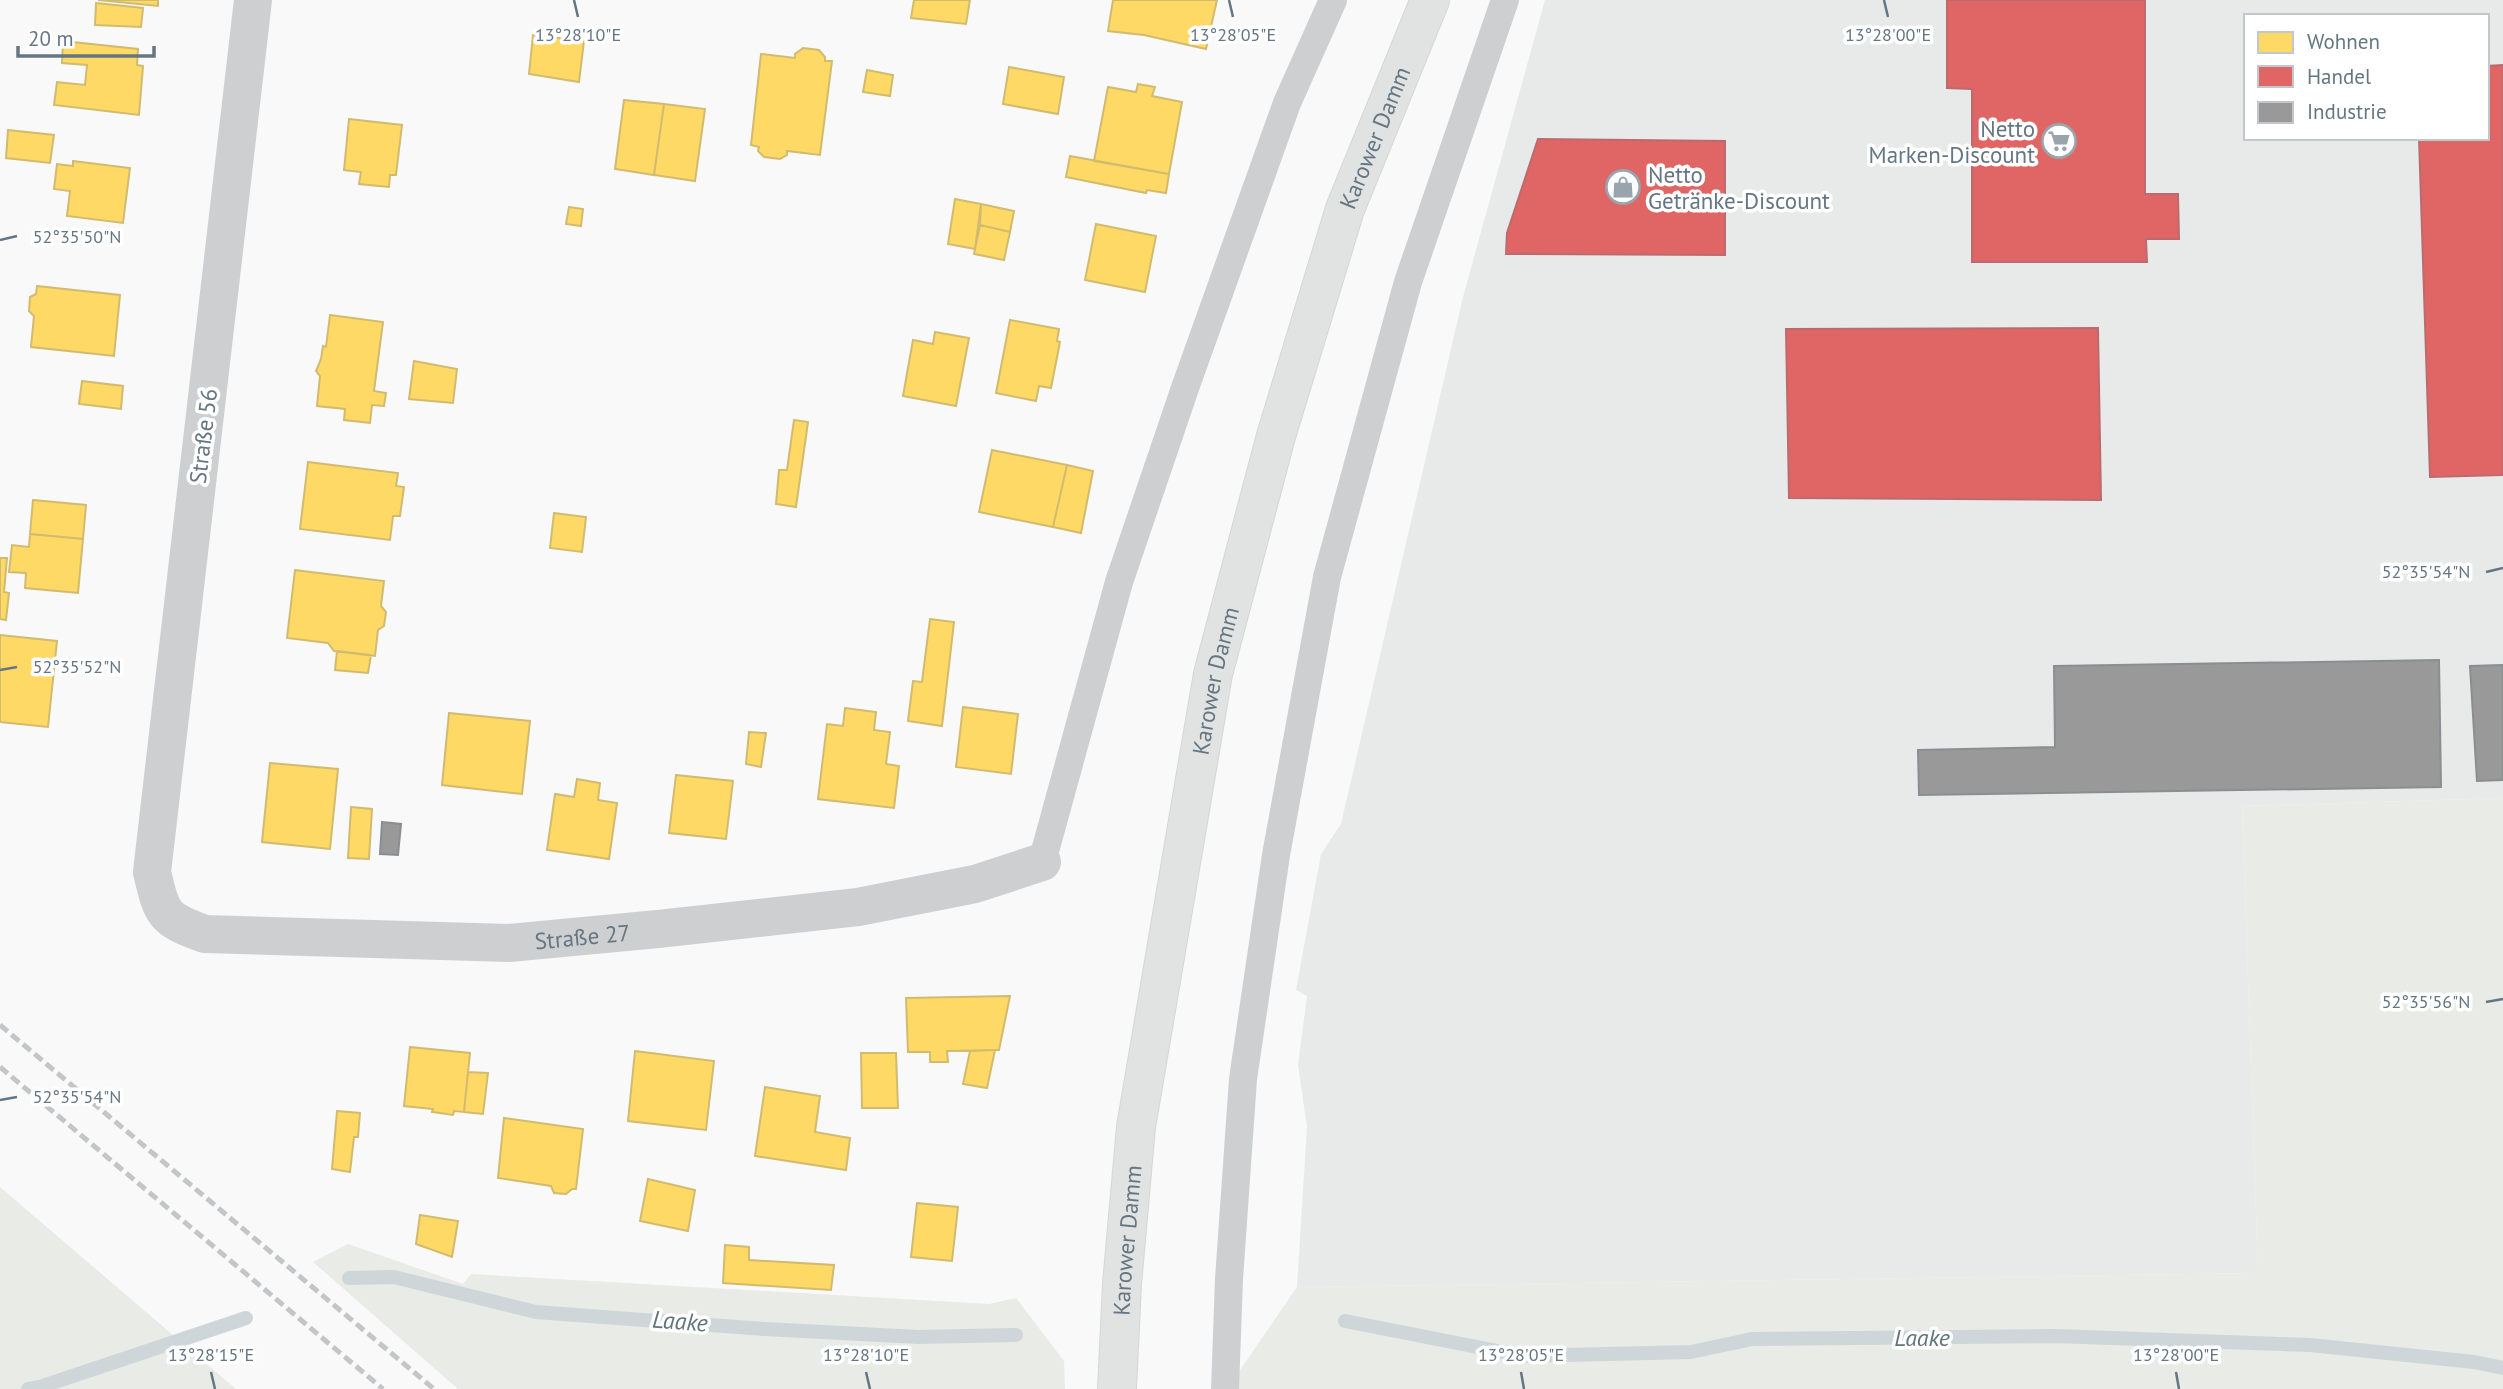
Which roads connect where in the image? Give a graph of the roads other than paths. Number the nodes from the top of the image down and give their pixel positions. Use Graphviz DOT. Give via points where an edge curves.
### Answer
graph roads {
  1 [pos="253,0"];
  2 [pos="1333,0"];
  3 [pos="1430,0"];
  4 [pos="1505,0"];
  5 [pos="1042,862"];
  6 [pos="152,872"];
  7 [pos="1225,1378"];
  8 [pos="1117,1383"];
  1 -- 6 [label="street, Straße 56"];
  2 -- 5 [label="lane" via="1287,103 1119,582"];
  3 -- 8 [label="main road, Karower Damm" via="1345,209 1276,436 1213,674 1136,1127"];
  4 -- 7 [label="lane" via="1408,282 1327,577 1276,855 1243,1079"];
  5 -- 6 [label="street, Straße 27" via="975,884 858,907 509,943 205,934 175,924 160,908"];
}
